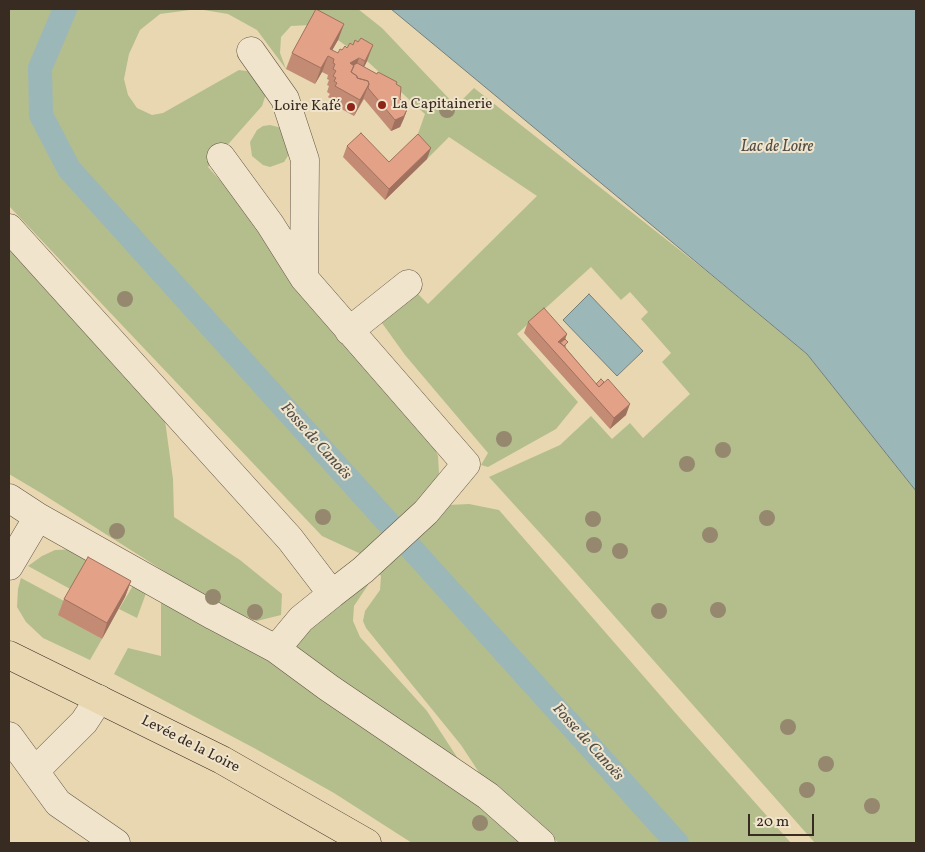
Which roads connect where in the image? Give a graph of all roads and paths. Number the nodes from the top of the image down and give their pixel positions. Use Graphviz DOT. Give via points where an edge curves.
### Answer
graph roads {
  1 [pos="251,51"];
  2 [pos="220,157"];
  3 [pos="9,228"];
  4 [pos="304,278"];
  5 [pos="408,284"];
  6 [pos="349,331"];
  7 [pos="9,498"];
  8 [pos="38,517"];
  9 [pos="9,566"];
  10 [pos="332,594"];
  11 [pos="276,649"];
  12 [pos="9,655"];
  13 [pos="99,699"];
  14 [pos="9,736"];
  15 [pos="35,771"];
  16 [pos="116,843"];
  17 [pos="367,843"];
  18 [pos="541,843"];
  1 -- 4 [label="street" via="285,99 305,160"];
  2 -- 4 [label="street" via="270,224"];
  3 -- 10 [label="street" via="290,539"];
  4 -- 6 [label="street"];
  5 -- 6 [label="street"];
  6 -- 10 [label="street" via="466,464 426,512"];
  7 -- 8 [label="street"];
  8 -- 9 [label="street"];
  8 -- 11 [label="street"];
  10 -- 11 [label="street" via="301,619"];
  11 -- 18 [label="street" via="488,796"];
  12 -- 13 [label="main road, Levée de la Loire"];
  13 -- 15 [label="street" via="84,722"];
  13 -- 17 [label="main road, Levée de la Loire" via="222,760"];
  14 -- 15 [label="street"];
  15 -- 16 [label="street" via="58,803"];
}
